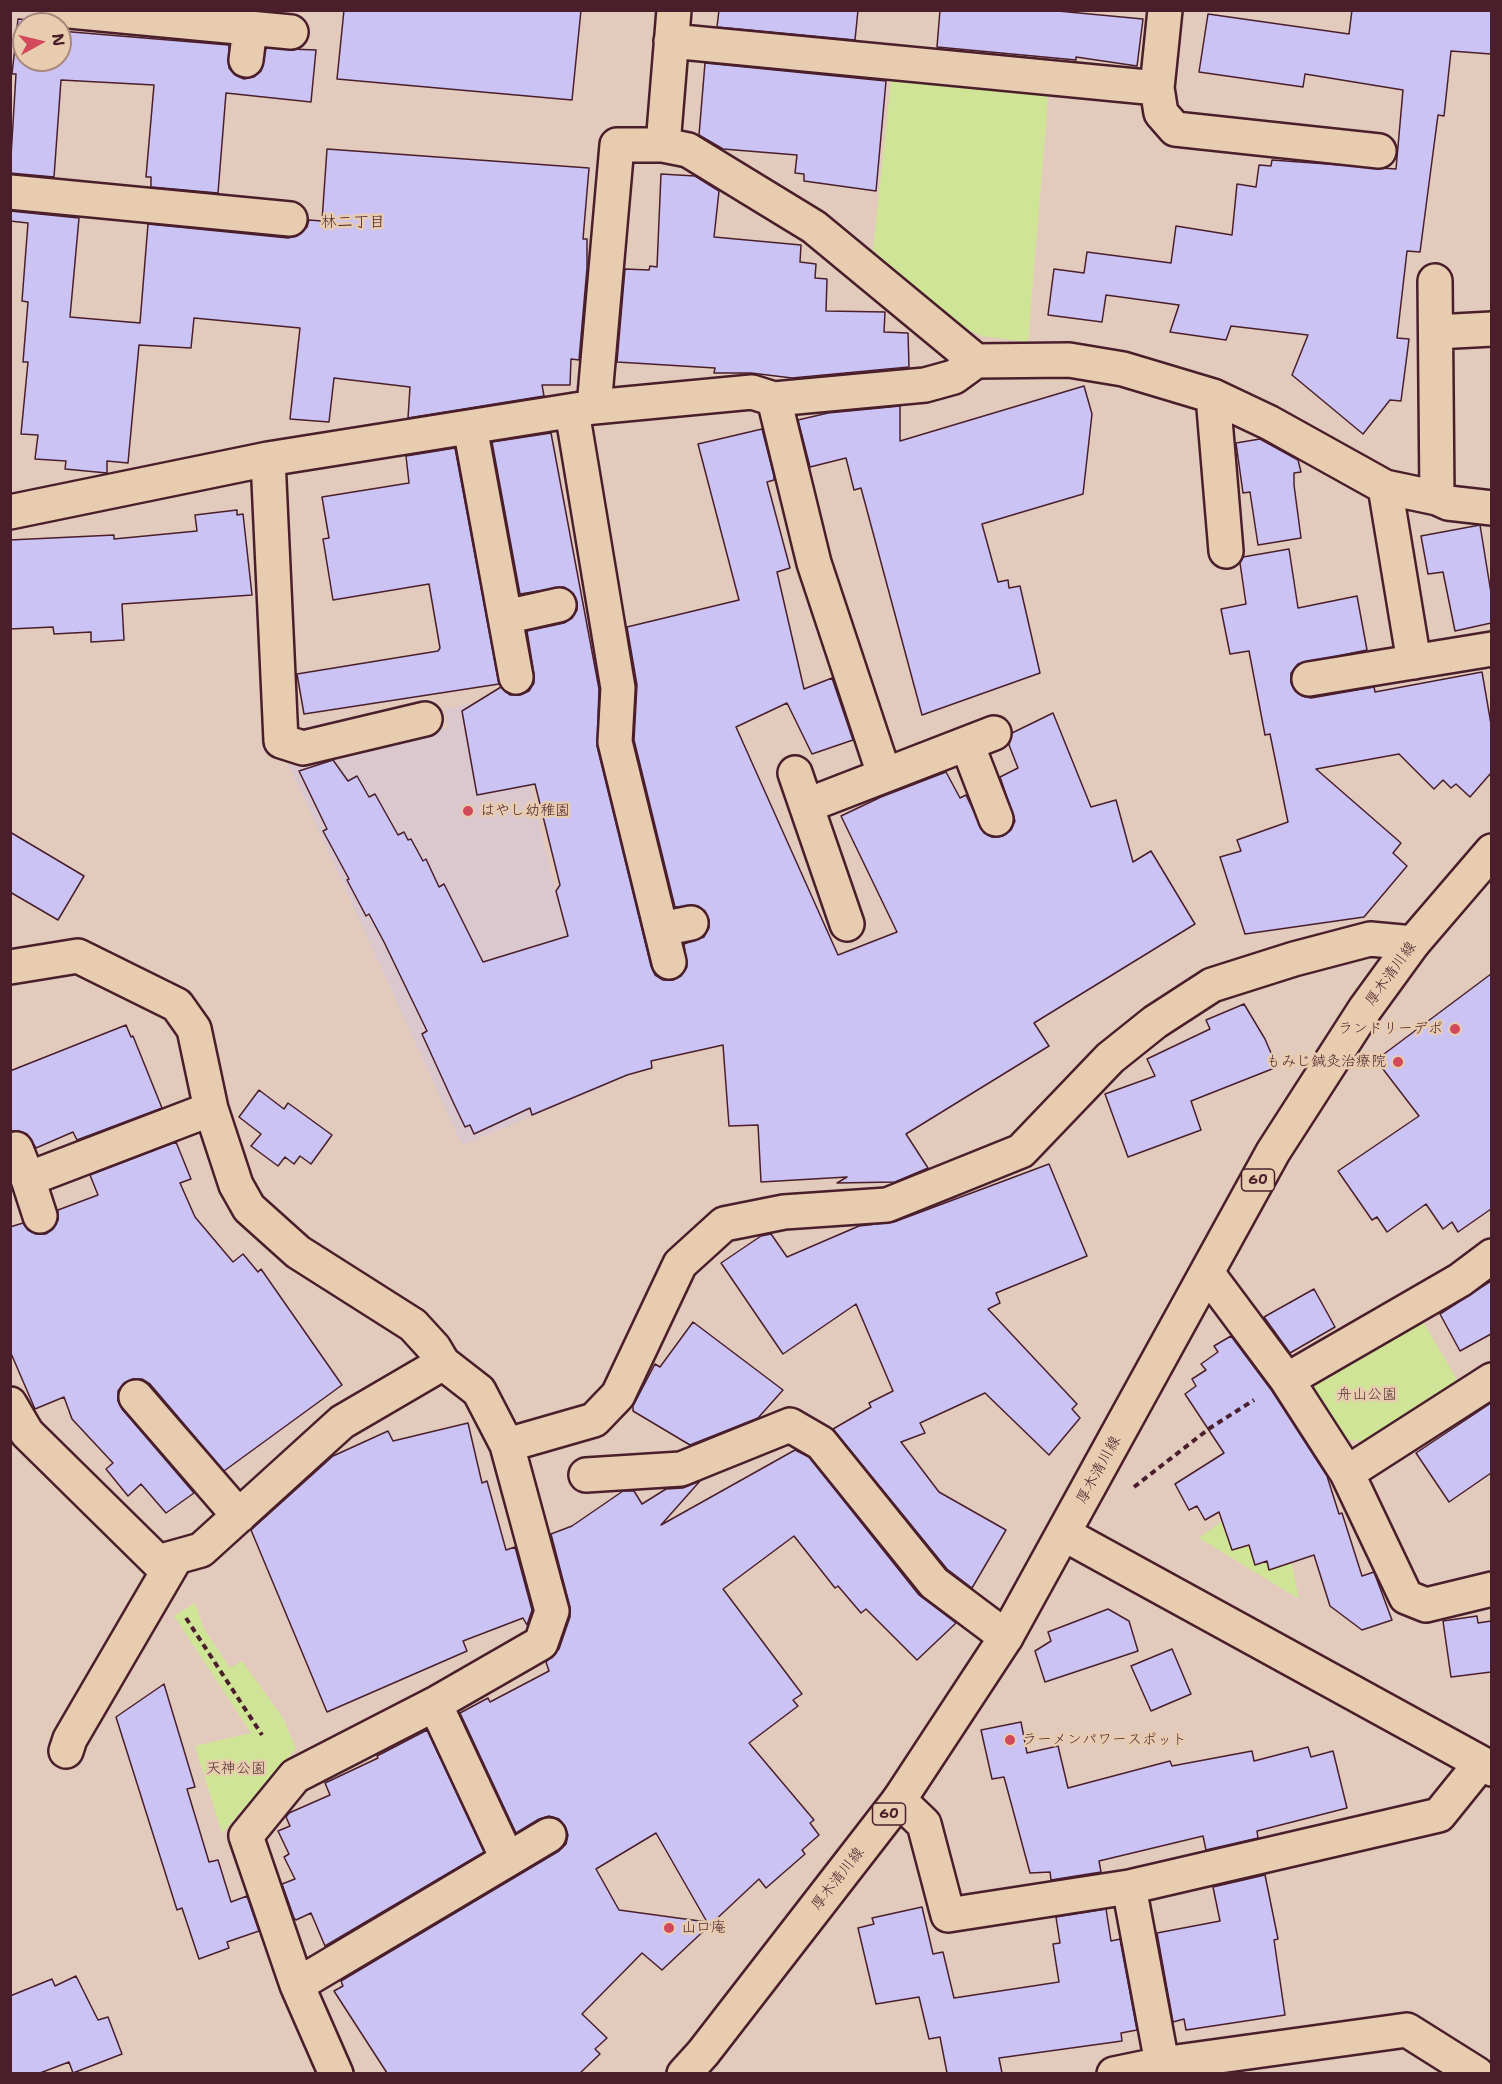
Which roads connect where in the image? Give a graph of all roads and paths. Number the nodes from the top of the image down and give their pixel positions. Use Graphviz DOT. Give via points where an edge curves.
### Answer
graph roads {
  1 [pos="59,10"];
  2 [pos="1165,10"];
  3 [pos="171,16"];
  4 [pos="672,26"];
  5 [pos="250,28"];
  6 [pos="291,32"];
  7 [pos="246,60"];
  8 [pos="1157,88"];
  9 [pos="663,145"];
  10 [pos="1379,150"];
  11 [pos="10,192"];
  12 [pos="290,219"];
  13 [pos="1436,281"];
  14 [pos="1491,329"];
  15 [pos="1436,332"];
  16 [pos="976,361"];
  17 [pos="1213,396"];
  18 [pos="774,399"];
  19 [pos="583,409"];
  20 [pos="470,427"];
  21 [pos="268,459"];
  22 [pos="1385,488"];
  23 [pos="1437,498"];
  24 [pos="1491,508"];
  25 [pos="10,512"];
  26 [pos="1226,551"];
  27 [pos="559,605"];
  28 [pos="505,617"];
  29 [pos="1491,649"];
  30 [pos="1414,662"];
  31 [pos="516,677"];
  32 [pos="1310,680"];
  33 [pos="425,719"];
  34 [pos="795,773"];
  35 [pos="884,774"];
  36 [pos="808,805"];
  37 [pos="996,819"];
  38 [pos="1491,851"];
  39 [pos="847,924"];
  40 [pos="1413,943"];
  41 [pos="669,962"];
  42 [pos="10,967"];
  43 [pos="211,1109"];
  44 [pos="16,1149"];
  45 [pos="28,1179"];
  46 [pos="40,1216"];
  47 [pos="1491,1256"];
  48 [pos="1208,1274"];
  49 [pos="443,1363"];
  50 [pos="1287,1380"];
  51 [pos="1491,1380"];
  52 [pos="136,1397"];
  53 [pos="10,1404"];
  54 [pos="507,1445"];
  55 [pos="1347,1473"];
  56 [pos="586,1475"];
  57 [pos="1129,1491"];
  58 [pos="239,1516"];
  59 [pos="1064,1534"];
  60 [pos="177,1558"];
  61 [pos="1491,1589"];
  62 [pos="1006,1637"];
  63 [pos="435,1704"];
  64 [pos="261,1736"];
  65 [pos="66,1751"];
  66 [pos="1486,1766"];
  67 [pos="899,1800"];
  68 [pos="549,1835"];
  69 [pos="507,1858"];
  70 [pos="1129,1887"];
  71 [pos="297,1986"];
  72 [pos="1163,2068"];
  73 [pos="336,2073"];
  74 [pos="684,2073"];
  75 [pos="1114,2073"];
  76 [pos="1477,2073"];
  1 -- 3 [label="street"];
  2 -- 8 [label="street"];
  3 -- 5 [label="street"];
  4 -- 8 [label="street"];
  4 -- 9 [label="street"];
  5 -- 6 [label="street"];
  5 -- 7 [label="street"];
  8 -- 10 [label="street" via="1161,113 1175,129"];
  9 -- 16 [label="street" via="688,150 814,226"];
  9 -- 19 [label="street" via="617,145"];
  11 -- 12 [label="street"];
  13 -- 15 [label="street"];
  14 -- 15 [label="street"];
  15 -- 23 [label="street"];
  16 -- 17 [label="street" via="1069,360 1123,369"];
  16 -- 18 [label="street" via="954,377 925,385"];
  17 -- 22 [label="street" via="1270,423"];
  17 -- 26 [label="street"];
  18 -- 19 [label="street" via="752,392"];
  18 -- 35 [label="street" via="814,563"];
  19 -- 20 [label="street"];
  19 -- 41 [label="street" via="618,688 615,742 676,926"];
  20 -- 21 [label="street"];
  20 -- 28 [label="street"];
  21 -- 25 [label="street"];
  21 -- 33 [label="street" via="281,741 303,748"];
  22 -- 23 [label="street"];
  22 -- 30 [label="street"];
  23 -- 24 [label="street"];
  27 -- 28 [label="street"];
  28 -- 31 [label="street"];
  29 -- 30 [label="street"];
  30 -- 32 [label="street"];
  34 -- 36 [label="street"];
  35 -- 36 [label="street"];
  35 -- 37 [label="street" via="981,739"];
  36 -- 39 [label="street" via="825,893"];
  38 -- 40 [label="street, 厚木清川線 / 60"];
  40 -- 48 [label="street, 厚木清川線 / 60" via="1365,1009 1273,1152"];
  40 -- 54 [label="street" via="1370,939 1212,985 1155,1022 1110,1058 1021,1151 887,1205 784,1212 724,1224 680,1264 618,1395 594,1420"];
  42 -- 43 [label="street" via="78,956 177,1005 194,1029"];
  43 -- 45 [label="street"];
  43 -- 49 [label="street" via="236,1185 249,1208 298,1252 413,1325"];
  44 -- 45 [label="street"];
  45 -- 46 [label="street"];
  47 -- 50 [label="street" via="1460,1280"];
  48 -- 50 [label="street"];
  48 -- 59 [label="street, 厚木清川線 / 60"];
  49 -- 54 [label="street" via="479,1391"];
  49 -- 58 [label="street" via="342,1422"];
  50 -- 55 [label="street"];
  50 -- 57 [label="path" via="1210,1428"];
  51 -- 55 [label="street"];
  52 -- 58 [label="street"];
  53 -- 60 [label="street" via="27,1433 158,1562"];
  54 -- 63 [label="street" via="552,1611 541,1642"];
  55 -- 61 [label="street" via="1406,1598 1426,1605"];
  56 -- 62 [label="street" via="681,1469 790,1425 821,1443 934,1583"];
  58 -- 60 [label="street" via="201,1550"];
  59 -- 62 [label="street, 厚木清川線 / 60"];
  59 -- 66 [label="street"];
  60 -- 64 [label="path" via="186,1622"];
  60 -- 65 [label="street"];
  62 -- 67 [label="street, 厚木清川線 / 60"];
  63 -- 69 [label="street"];
  63 -- 71 [label="street" via="295,1776 246,1836"];
  66 -- 70 [label="street" via="1439,1815"];
  67 -- 70 [label="street" via="924,1824 948,1915"];
  67 -- 74 [label="street, 厚木清川線 / 60"];
  68 -- 69 [label="street"];
  69 -- 71 [label="street"];
  70 -- 72 [label="street"];
  71 -- 73 [label="street"];
  72 -- 75 [label="street"];
  72 -- 76 [label="street" via="1407,2030"];
}
